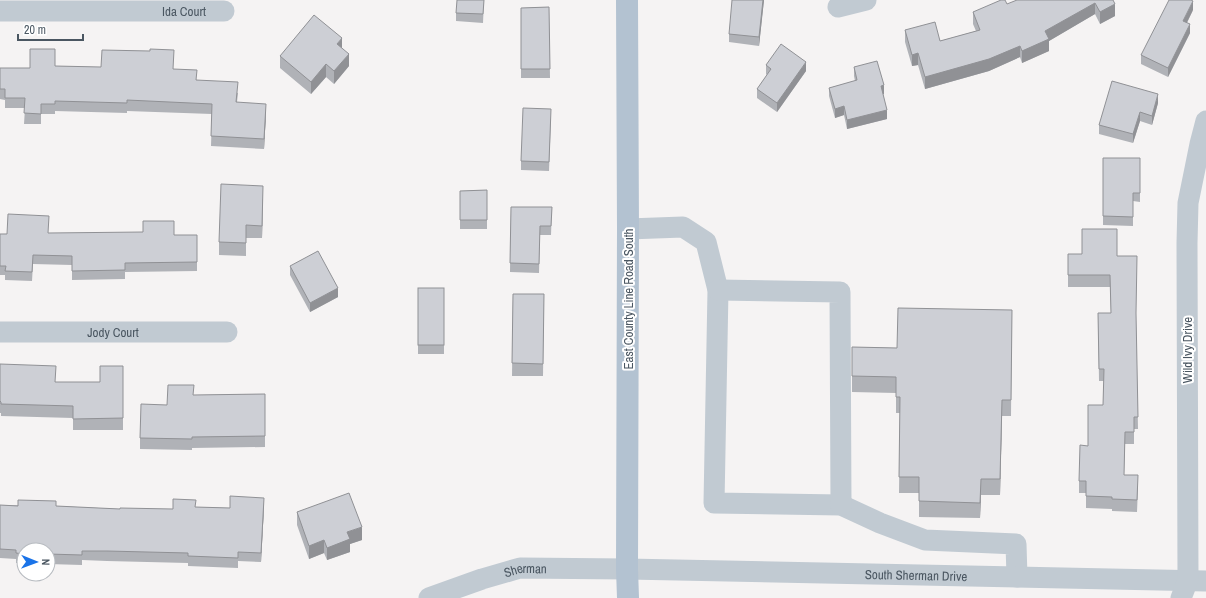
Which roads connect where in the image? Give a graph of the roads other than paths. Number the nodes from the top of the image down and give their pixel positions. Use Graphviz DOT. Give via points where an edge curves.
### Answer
graph roads {
  1 [pos="627,0"];
  2 [pos="866,0"];
  3 [pos="838,7"];
  4 [pos="0,11"];
  5 [pos="224,12"];
  6 [pos="1206,122"];
  7 [pos="628,229"];
  8 [pos="718,290"];
  9 [pos="0,332"];
  10 [pos="227,332"];
  11 [pos="841,505"];
  12 [pos="627,568"];
  13 [pos="1017,577"];
  14 [pos="1191,586"];
  15 [pos="429,598"];
  16 [pos="628,598"];
  1 -- 7 [label="main road, East County Line Road South"];
  2 -- 3 [label="street"];
  4 -- 5 [label="street, Ida Court"];
  6 -- 14 [label="street, Wild Ivy Drive" via="1188,203"];
  7 -- 8 [label="street" via="683,227 706,242"];
  7 -- 12 [label="main road, East County Line Road South"];
  8 -- 11 [label="street" via="840,292"];
  8 -- 11 [label="street" via="714,503"];
  9 -- 10 [label="street, Jody Court"];
  11 -- 13 [label="street" via="925,540 1016,544"];
  12 -- 13 [label="street, South Sherman Drive"];
  12 -- 15 [label="street, Sherman" via="520,568"];
  12 -- 16 [label="main road, East County Line Road South"];
  13 -- 14 [label="street, South Sherman Drive"];
}
